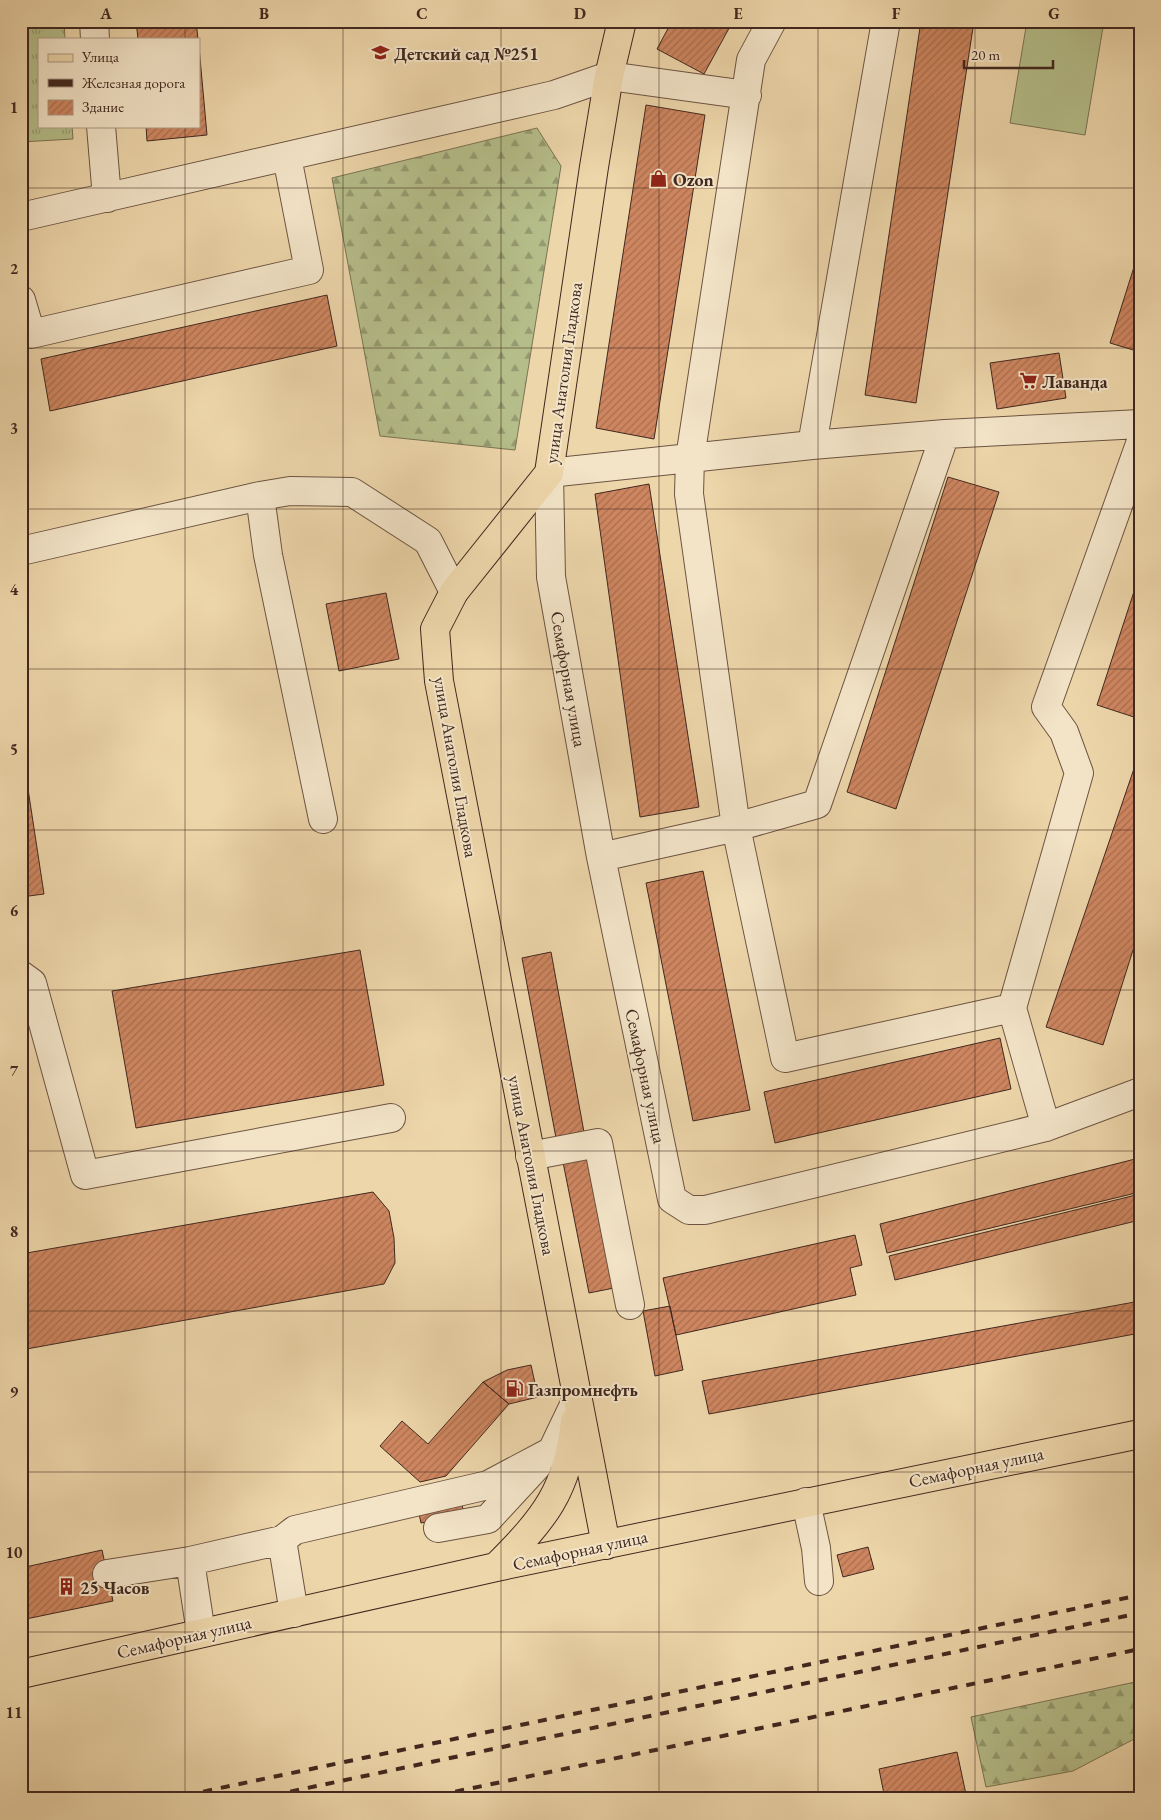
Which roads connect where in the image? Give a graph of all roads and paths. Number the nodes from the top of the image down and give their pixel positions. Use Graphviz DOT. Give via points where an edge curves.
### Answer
graph roads {
  1 [pos="94,21"];
  2 [pos="622,21"];
  3 [pos="772,21"];
  4 [pos="886,21"];
  5 [pos="95,38"];
  6 [pos="609,76"];
  7 [pos="747,95"];
  8 [pos="102,128"];
  9 [pos="287,158"];
  10 [pos="107,198"];
  11 [pos="21,217"];
  12 [pos="21,300"];
  13 [pos="26,334"];
  14 [pos="1140,424"];
  15 [pos="945,434"];
  16 [pos="1140,444"];
  17 [pos="812,445"];
  18 [pos="690,458"];
  19 [pos="549,472"];
  20 [pos="260,496"];
  21 [pos="29,545"];
  22 [pos="454,592"];
  23 [pos="323,819"];
  24 [pos="736,826"];
  25 [pos="600,857"];
  26 [pos="21,975"];
  27 [pos="1012,1008"];
  28 [pos="1140,1092"];
  29 [pos="391,1118"];
  30 [pos="1046,1127"];
  31 [pos="530,1156"];
  32 [pos="630,1305"];
  33 [pos="578,1397"];
  34 [pos="1140,1434"];
  35 [pos="552,1451"];
  36 [pos="806,1502"];
  37 [pos="438,1528"];
  38 [pos="282,1540"];
  39 [pos="606,1545"];
  40 [pos="190,1561"];
  41 [pos="496,1568"];
  42 [pos="107,1574"];
  43 [pos="819,1580"];
  44 [pos="294,1613"];
  45 [pos="201,1633"];
  46 [pos="21,1674"];
  1 -- 5 [label="street"];
  2 -- 6 [label="main road, улица Анатолия Гладкова"];
  3 -- 7 [label="street" via="751,60"];
  4 -- 17 [label="street"];
  6 -- 7 [label="street"];
  6 -- 9 [label="street" via="554,95"];
  6 -- 19 [label="main road, улица Анатолия Гладкова"];
  7 -- 18 [label="street"];
  8 -- 10 [label="street"];
  9 -- 10 [label="street"];
  9 -- 13 [label="street" via="309,270"];
  10 -- 11 [label="street"];
  12 -- 13 [label="street"];
  14 -- 15 [label="street"];
  15 -- 17 [label="street"];
  15 -- 24 [label="street" via="817,804"];
  16 -- 27 [label="street" via="1046,707 1064,732 1079,773"];
  17 -- 18 [label="street"];
  18 -- 19 [label="street"];
  18 -- 24 [label="street" via="689,494"];
  19 -- 22 [label="main road, улица Анатолия Гладкова"];
  19 -- 25 [label="street, Семафорная улица" via="551,577"];
  20 -- 21 [label="street"];
  20 -- 22 [label="street" via="290,491 352,492 428,541"];
  20 -- 23 [label="street" via="268,556"];
  22 -- 31 [label="main road, улица Анатолия Гладкова" via="435,629 439,681"];
  24 -- 25 [label="street"];
  24 -- 27 [label="street" via="785,1058"];
  25 -- 30 [label="street, Семафорная улица" via="672,1199 680,1206 689,1210 705,1210"];
  26 -- 29 [label="street" via="32,983 85,1175"];
  27 -- 30 [label="street"];
  28 -- 30 [label="street, Семафорная улица"];
  31 -- 32 [label="street" via="598,1143"];
  31 -- 33 [label="main road, улица Анатолия Гладкова"];
  33 -- 35 [label="street"];
  33 -- 39 [label="main road, улица Анатолия Гладкова"];
  33 -- 41 [label="main road" via="572,1452 555,1497 532,1531"];
  34 -- 36 [label="main road, Семафорная улица"];
  35 -- 37 [label="street" via="488,1520"];
  35 -- 38 [label="street" via="488,1485 295,1530"];
  36 -- 39 [label="main road, Семафорная улица"];
  36 -- 43 [label="street"];
  38 -- 40 [label="street"];
  38 -- 44 [label="street"];
  39 -- 41 [label="main road, Семафорная улица"];
  40 -- 42 [label="street"];
  40 -- 45 [label="street"];
  41 -- 44 [label="main road, Семафорная улица"];
  44 -- 45 [label="main road, Семафорная улица"];
  45 -- 46 [label="main road, Семафорная улица"];
}
